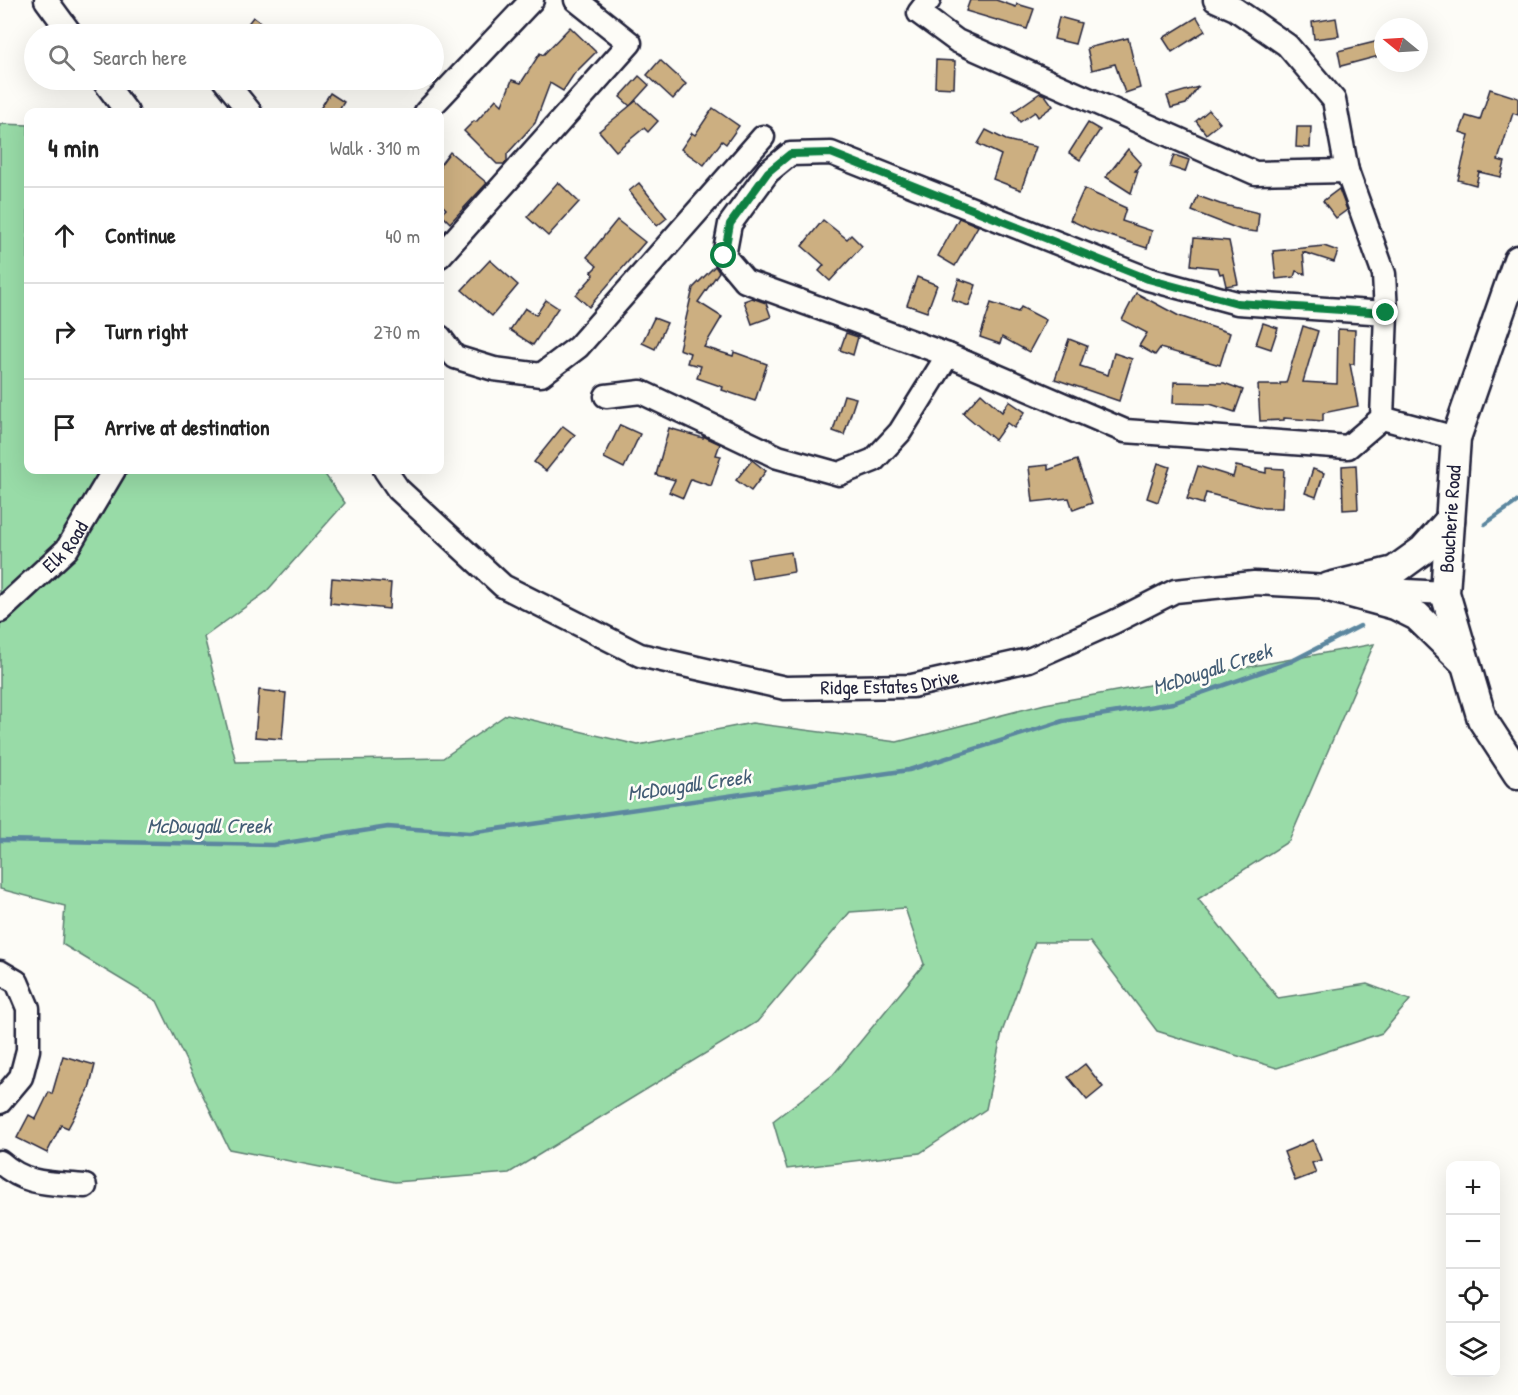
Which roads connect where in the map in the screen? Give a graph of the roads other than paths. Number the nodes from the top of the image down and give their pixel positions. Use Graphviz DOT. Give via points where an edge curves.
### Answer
graph roads {
  1 [pos="46,0"];
  2 [pos="532,0"];
  3 [pos="576,0"];
  4 [pos="929,0"];
  5 [pos="1215,0"];
  6 [pos="64,24"];
  7 [pos="110,90"];
  8 [pos="232,90"];
  9 [pos="124,108"];
  10 [pos="247,108"];
  11 [pos="430,108"];
  12 [pos="763,137"];
  13 [pos="1347,171"];
  14 [pos="444,252"];
  15 [pos="1518,260"];
  16 [pos="1386,313"];
  17 [pos="444,342"];
  18 [pos="948,355"];
  19 [pos="606,396"];
  20 [pos="1382,418"];
  21 [pos="1456,438"];
  22 [pos="112,474"];
  23 [pos="388,474"];
  24 [pos="1450,520"];
  25 [pos="1329,587"];
  26 [pos="1445,593"];
  27 [pos="0,611"];
  28 [pos="1466,665"];
  29 [pos="1518,774"];
  30 [pos="0,972"];
  31 [pos="0,1102"];
  32 [pos="0,1162"];
  33 [pos="85,1186"];
  1 -- 6 [label="street"];
  2 -- 11 [label="street"];
  3 -- 14 [label="street" via="630,43"];
  4 -- 13 [label="street" via="919,13 957,41 1255,173"];
  5 -- 13 [label="street" via="1287,45 1335,100"];
  7 -- 9 [label="street"];
  8 -- 10 [label="street"];
  12 -- 17 [label="street" via="578,347 542,375 494,369 455,357"];
  13 -- 16 [label="street" via="1384,274"];
  15 -- 21 [label="main road, Boucherie Road"];
  16 -- 18 [label="street" via="1237,303 1148,279 831,153 790,154 768,172 730,224 724,256 745,281"];
  16 -- 20 [label="street"];
  18 -- 19 [label="street" via="900,432 874,460 839,474 778,457 641,392"];
  18 -- 20 [label="street" via="1125,431 1348,447"];
  20 -- 21 [label="street"];
  21 -- 24 [label="main road, Boucherie Road"];
  22 -- 27 [label="street, Elk Road" via="67,549"];
  23 -- 25 [label="street, Ridge Estates Drive" via="399,489 503,586 640,655 784,688 912,686 1029,660 1175,591 1254,583"];
  24 -- 25 [label="main road" via="1423,550 1394,571"];
  24 -- 26 [label="main road, Boucherie Road"];
  25 -- 26 [label="street, Ridge Estates Drive"];
  25 -- 28 [label="main road" via="1395,605 1417,616"];
  26 -- 28 [label="main road, Boucherie Road"];
  28 -- 29 [label="main road, Boucherie Road" via="1482,718"];
  30 -- 31 [label="street" via="17,982 28,1008 28,1050 21,1077"];
  32 -- 33 [label="street" via="29,1181"];
}
